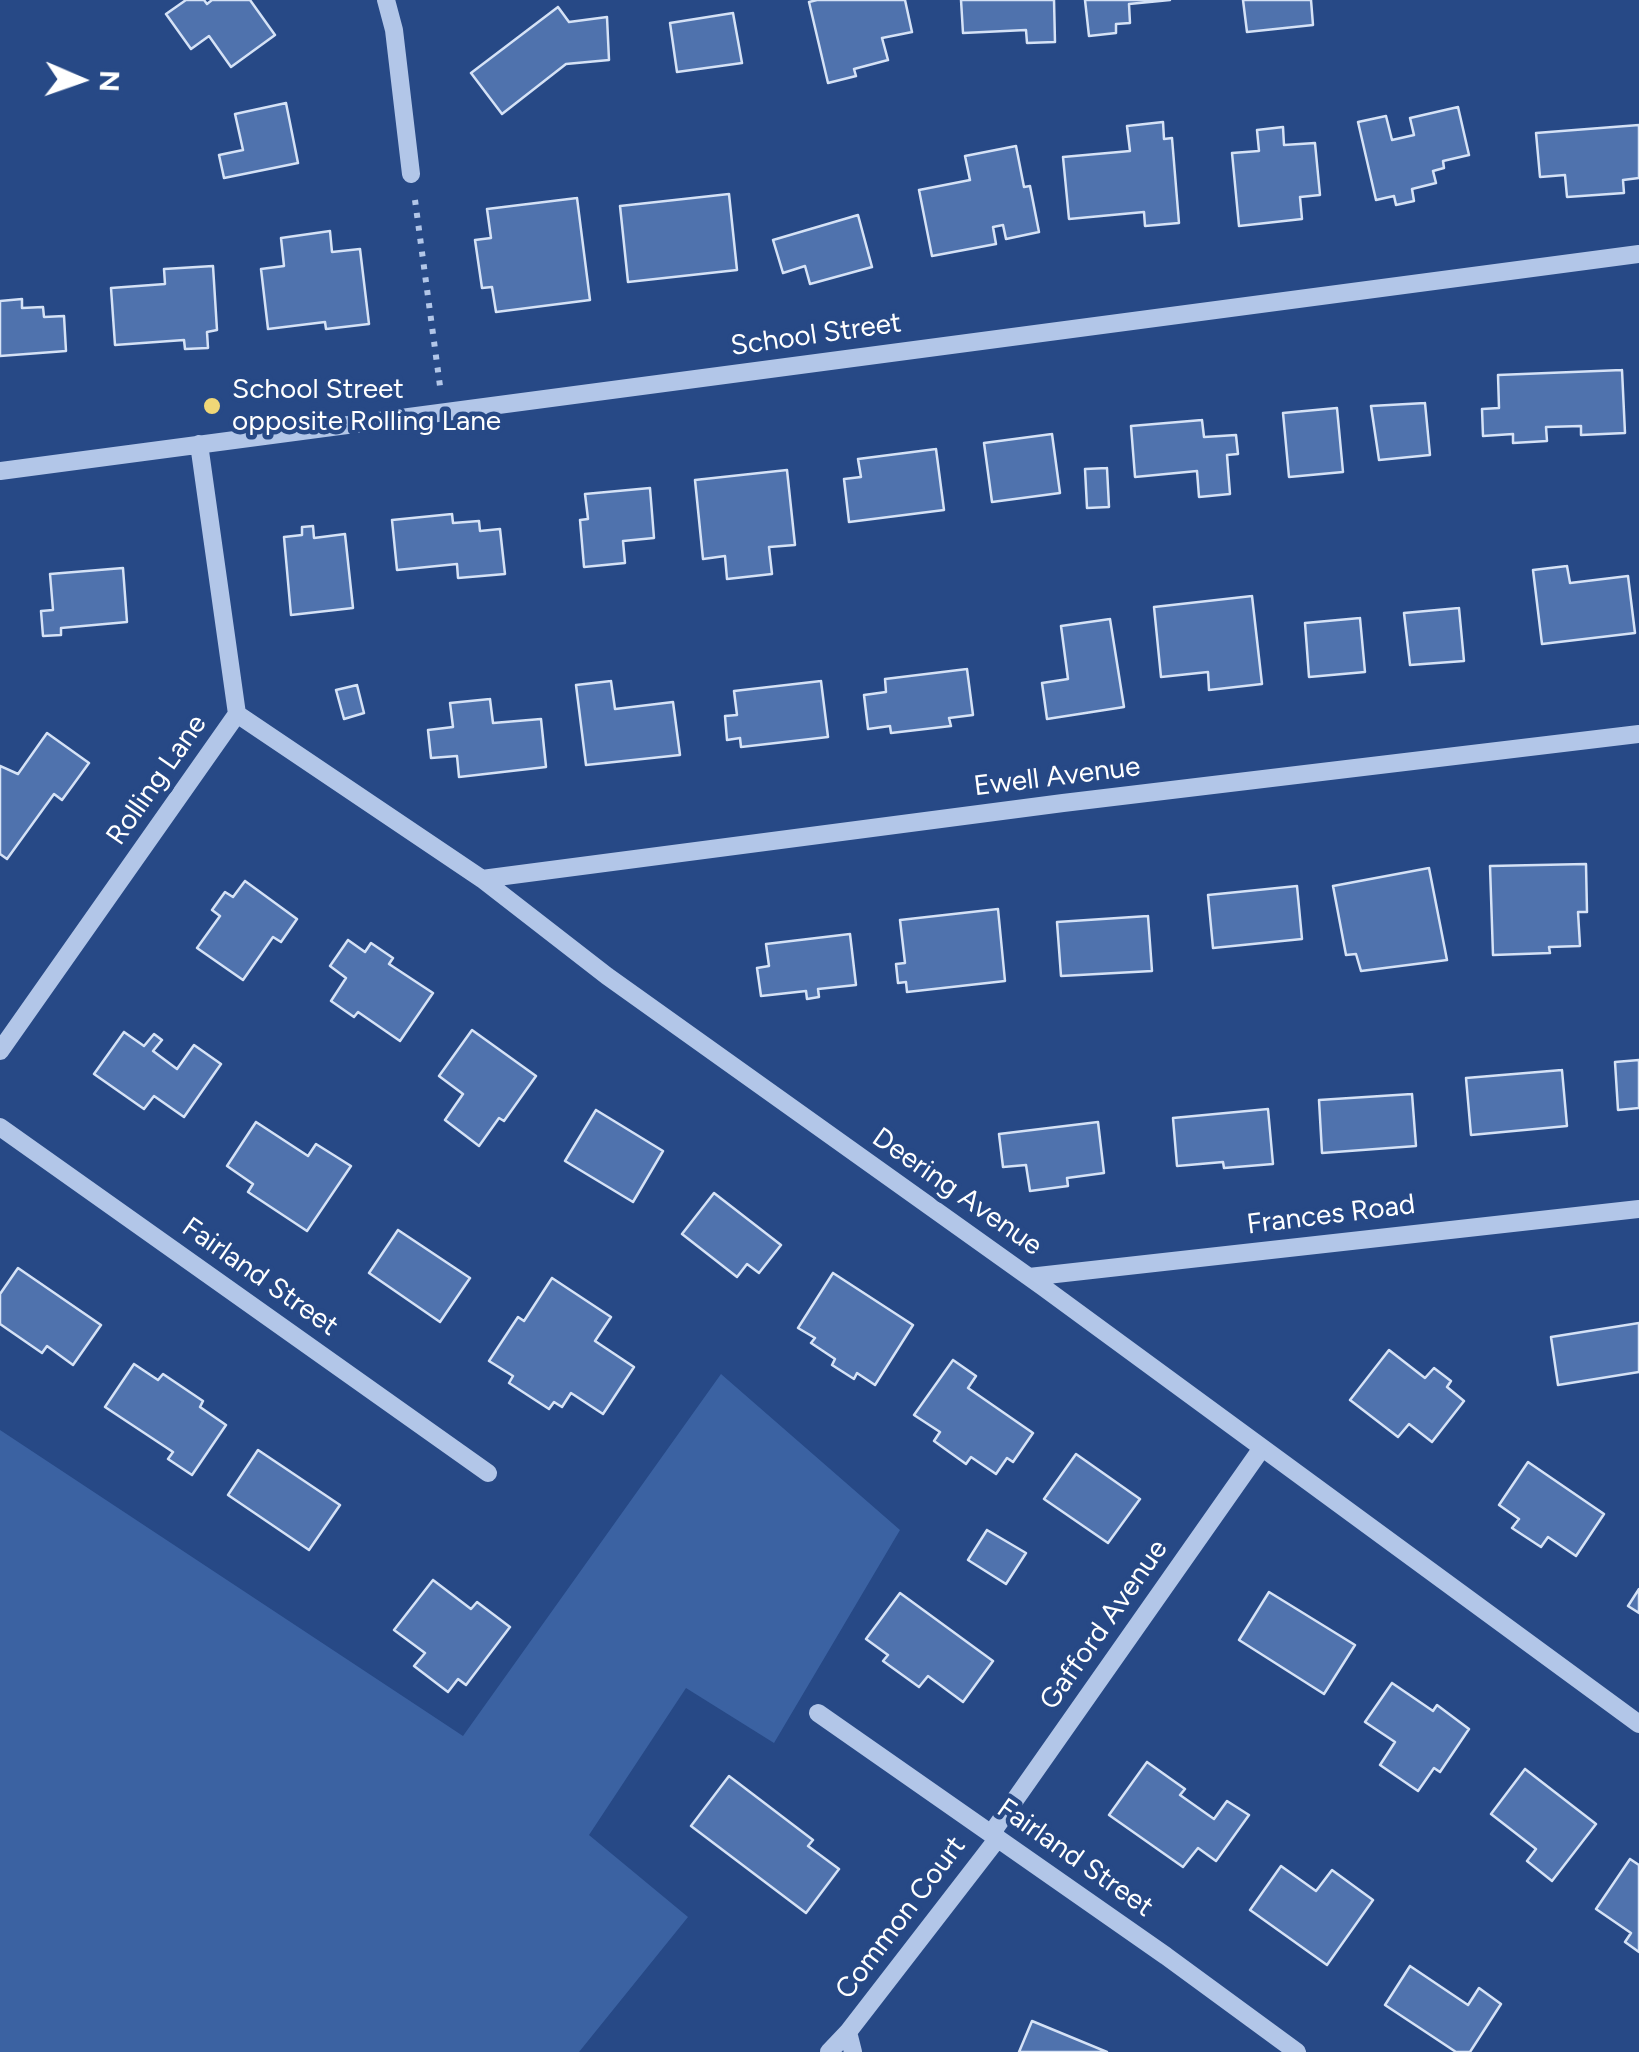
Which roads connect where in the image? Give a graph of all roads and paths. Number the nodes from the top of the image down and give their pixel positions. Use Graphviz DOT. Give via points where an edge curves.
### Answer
graph roads {
  1 [pos="386,0"];
  2 [pos="411,174"];
  3 [pos="1639,254"];
  4 [pos="444,412"];
  5 [pos="199,444"];
  6 [pos="0,471"];
  7 [pos="238,714"];
  8 [pos="1639,734"];
  9 [pos="482,879"];
  10 [pos="0,1051"];
  11 [pos="0,1127"];
  12 [pos="1639,1209"];
  13 [pos="1029,1277"];
  14 [pos="1262,1448"];
  15 [pos="488,1473"];
  16 [pos="818,1713"];
  17 [pos="1639,1724"];
  18 [pos="994,1836"];
  19 [pos="848,2032"];
  20 [pos="829,2052"];
  21 [pos="852,2052"];
  22 [pos="1297,2052"];
  1 -- 2 [label="street"];
  2 -- 4 [label="path"];
  3 -- 4 [label="street, School Street"];
  4 -- 5 [label="street, School Street"];
  5 -- 6 [label="street, School Street"];
  5 -- 7 [label="street, Rolling Lane"];
  7 -- 9 [label="street, Deering Avenue"];
  7 -- 10 [label="street, Rolling Lane"];
  8 -- 9 [label="street, Ewell Avenue"];
  9 -- 13 [label="street, Deering Avenue"];
  11 -- 15 [label="street, Fairland Street"];
  12 -- 13 [label="street, Frances Road"];
  13 -- 14 [label="street, Deering Avenue"];
  14 -- 17 [label="street, Deering Avenue"];
  14 -- 18 [label="street, Gafford Avenue"];
  16 -- 18 [label="street, Fairland Street"];
  18 -- 19 [label="street, Common Court"];
  18 -- 22 [label="street, Fairland Street"];
  19 -- 20 [label="street, Common Court"];
  19 -- 21 [label="street, Common Court"];
}
